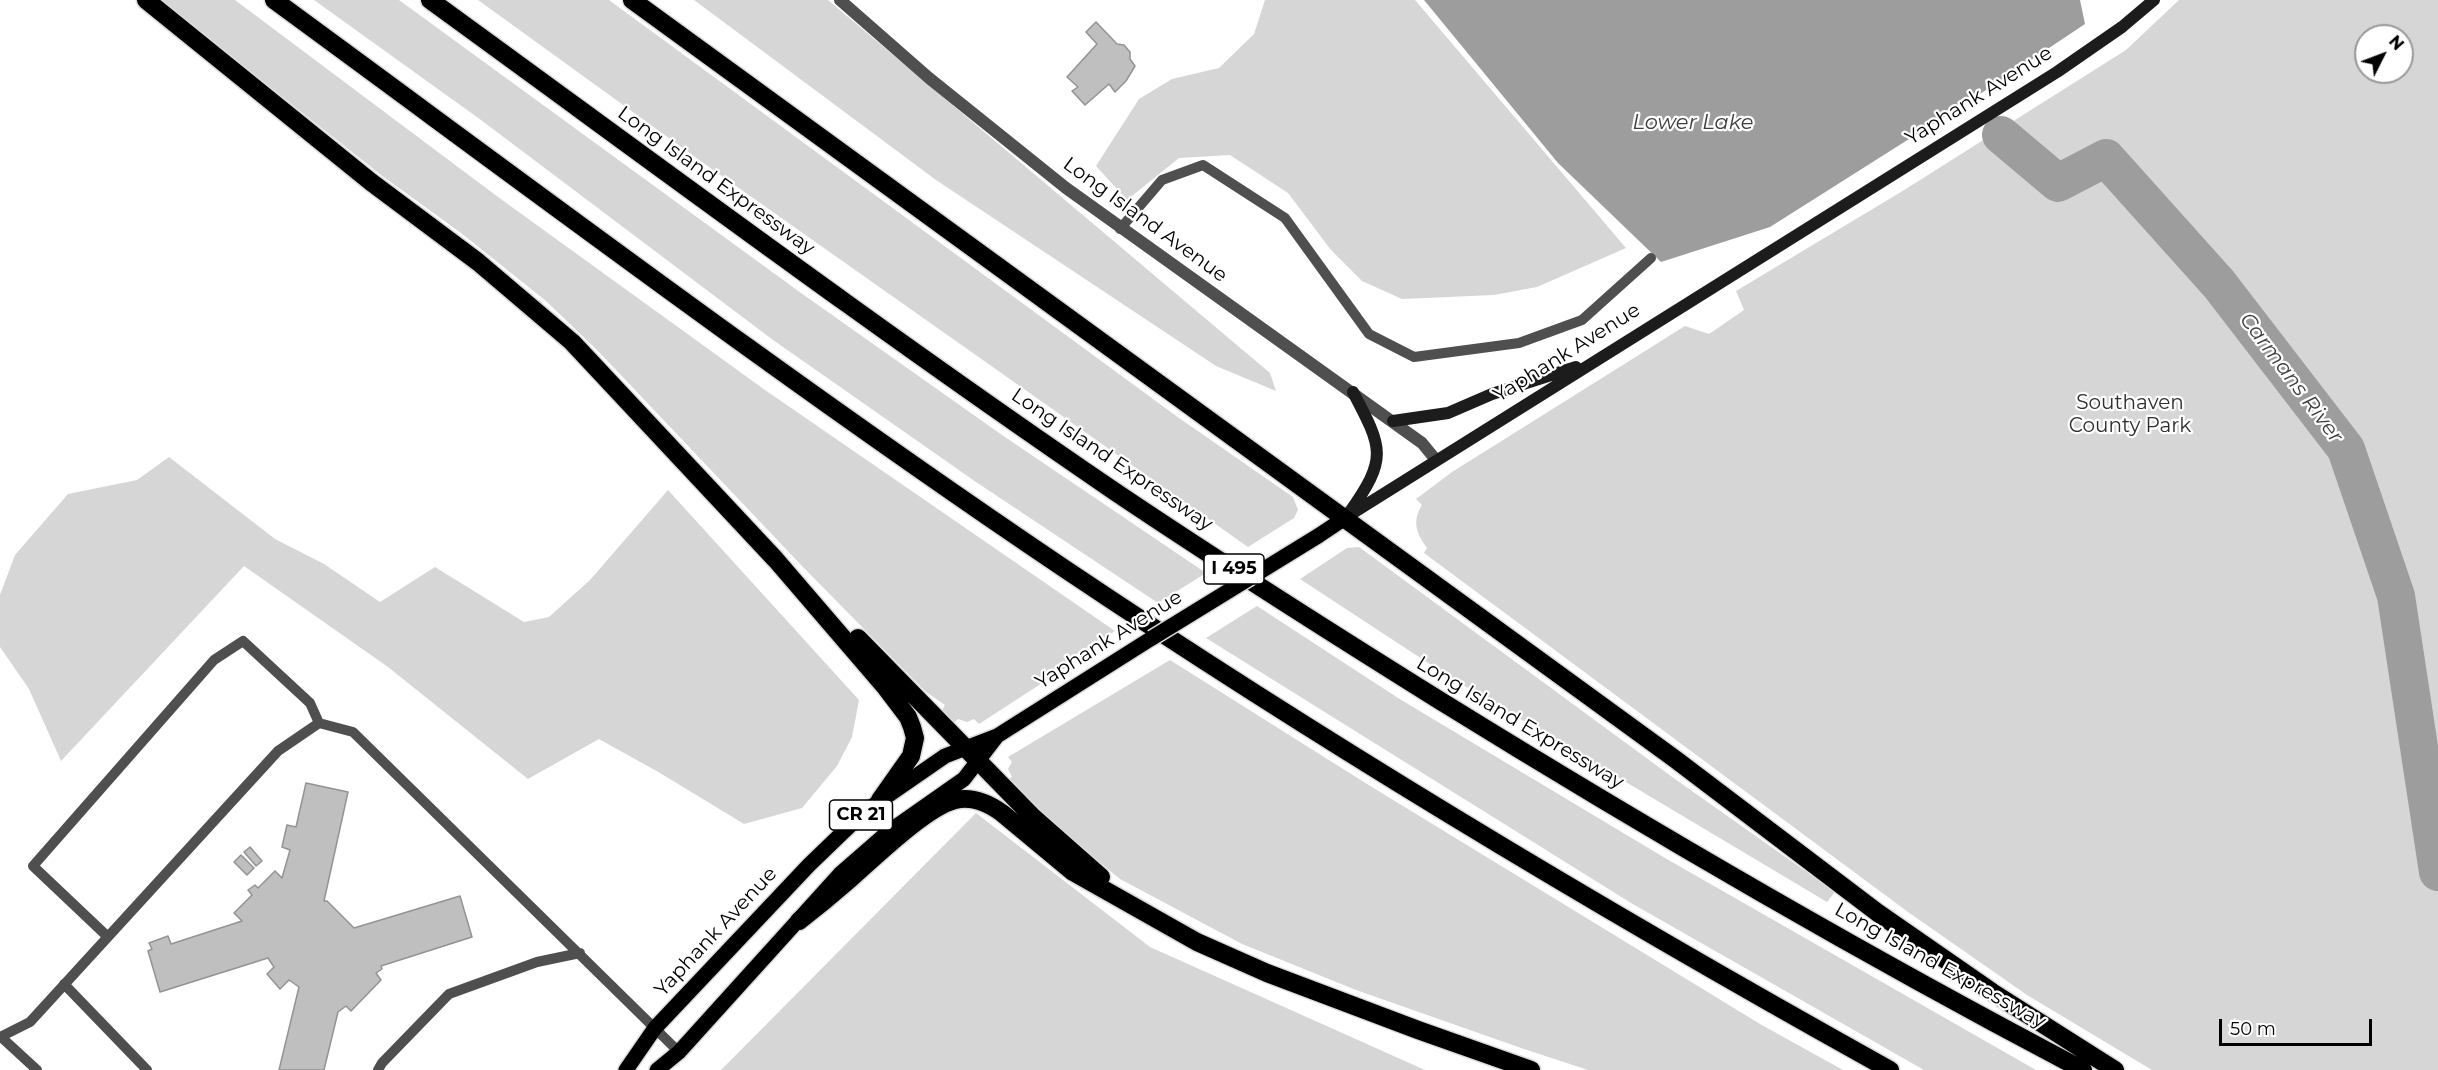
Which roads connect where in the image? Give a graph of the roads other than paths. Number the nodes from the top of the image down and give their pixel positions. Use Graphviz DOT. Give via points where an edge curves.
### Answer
graph roads {
  1 [pos="146,0"];
  2 [pos="274,0"];
  3 [pos="430,0"];
  4 [pos="632,0"];
  5 [pos="840,0"];
  6 [pos="2154,0"];
  7 [pos="1120,229"];
  8 [pos="1650,258"];
  9 [pos="1594,361"];
  10 [pos="1353,392"];
  11 [pos="1393,421"];
  12 [pos="1436,460"];
  13 [pos="1345,518"];
  14 [pos="776,560"];
  15 [pos="319,723"];
  16 [pos="972,754"];
  17 [pos="880,800"];
  18 [pos="1152,918"];
  19 [pos="799,921"];
  20 [pos="108,937"];
  21 [pos="580,953"];
  22 [pos="64,984"];
  23 [pos="655,1028"];
  24 [pos="0,1037"];
  25 [pos="679,1052"];
  26 [pos="37,1070"];
  27 [pos="147,1070"];
  28 [pos="378,1070"];
  29 [pos="626,1070"];
  30 [pos="657,1070"];
  31 [pos="1531,1070"];
  32 [pos="1890,1070"];
  33 [pos="2083,1070"];
  34 [pos="2115,1070"];
  1 -- 14 [label="highway" via="371,182 478,262 572,342"];
  2 -- 32 [label="highway" via="835,410 1066,569 1277,707 1523,860"];
  3 -- 33 [label="highway, Long Island Expressway / I 495" via="888,334 1117,493 1317,623 1612,805 1808,920"];
  4 -- 13 [label="highway"];
  5 -- 7 [label="street, Long Island Avenue" via="1022,154"];
  6 -- 9 [label="main road, Yaphank Avenue / CR 21" via="2057,72"];
  7 -- 8 [label="lane" via="1162,180 1203,165 1285,218 1369,334 1414,357 1519,343 1582,320"];
  7 -- 10 [label="street, Long Island Avenue"];
  9 -- 11 [label="main road" via="1492,394 1448,413"];
  9 -- 12 [label="main road, Yaphank Avenue / CR 21"];
  10 -- 11 [label="street, Long Island Avenue"];
  10 -- 13 [label="main road" via="1376,438 1378,451 1365,490"];
  11 -- 12 [label="street, Long Island Avenue" via="1422,443"];
  12 -- 13 [label="main road, Yaphank Avenue / CR 21"];
  13 -- 16 [label="main road, Yaphank Avenue / CR 21, bridge"];
  13 -- 34 [label="highway" via="1675,759 1887,920"];
  14 -- 16 [label="highway"];
  14 -- 17 [label="highway" via="908,717 915,738 911,756"];
  15 -- 20 [label="lane" via="278,751"];
  15 -- 20 [label="lane" via="310,703 243,641 214,660 33,866"];
  15 -- 21 [label="lane" via="353,732"];
  16 -- 17 [label="main road, Yaphank Avenue / CR 21" via="945,756"];
  16 -- 18 [label="highway" via="1056,840"];
  16 -- 19 [label="main road, Yaphank Avenue / CR 21" via="964,779 864,852"];
  17 -- 23 [label="main road, Yaphank Avenue / CR 21" via="808,865"];
  18 -- 19 [label="highway" via="1073,872 991,805 968,799 939,807"];
  18 -- 31 [label="highway" via="1267,972"];
  19 -- 25 [label="main road, Yaphank Avenue / CR 21"];
  20 -- 22 [label="lane"];
  21 -- 23 [label="lane"];
  21 -- 28 [label="lane" via="537,962 449,994"];
  22 -- 24 [label="lane" via="30,1022"];
  22 -- 27 [label="lane"];
  23 -- 25 [label="lane"];
  23 -- 29 [label="main road, Yaphank Avenue / CR 21"];
  24 -- 26 [label="lane"];
  25 -- 30 [label="main road, Yaphank Avenue / CR 21"];
}
